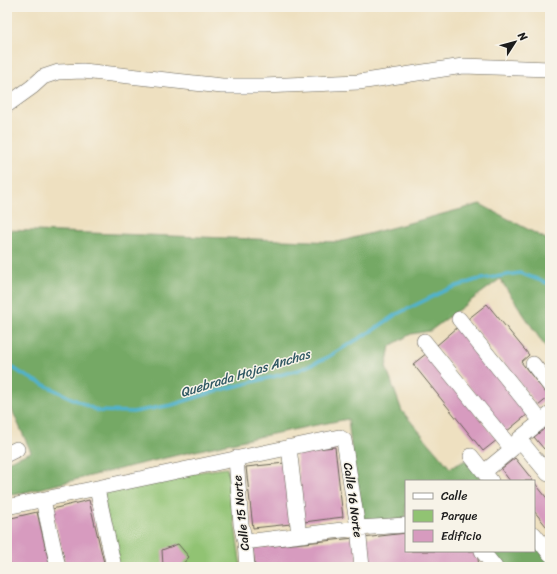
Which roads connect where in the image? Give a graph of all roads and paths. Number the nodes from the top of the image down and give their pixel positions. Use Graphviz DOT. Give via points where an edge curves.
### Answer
graph roads {
  1 [pos="550,69"];
  2 [pos="7,105"];
  3 [pos="459,319"];
  4 [pos="424,341"];
  5 [pos="533,364"];
  6 [pos="550,386"];
  7 [pos="546,418"];
  8 [pos="516,444"];
  9 [pos="289,447"];
  10 [pos="471,456"];
  11 [pos="236,458"];
  12 [pos="548,474"];
  13 [pos="488,477"];
  14 [pos="97,489"];
  15 [pos="43,500"];
  16 [pos="8,506"];
  17 [pos="405,525"];
  18 [pos="358,528"];
  19 [pos="299,535"];
  20 [pos="535,535"];
  21 [pos="245,542"];
  22 [pos="483,552"];
  23 [pos="550,554"];
  24 [pos="58,567"];
  25 [pos="114,567"];
  26 [pos="132,567"];
  27 [pos="143,567"];
  28 [pos="247,567"];
  29 [pos="362,567"];
  30 [pos="495,567"];
  1 -- 2 [label="street" via="463,66 359,82 262,86 222,86 84,71 58,72 43,77"];
  3 -- 7 [label="street"];
  4 -- 8 [label="street"];
  5 -- 6 [label="street"];
  7 -- 8 [label="street"];
  8 -- 12 [label="street"];
  8 -- 13 [label="street"];
  9 -- 11 [label="street"];
  9 -- 18 [label="street, Calle 16 Norte" via="339,437 344,440"];
  9 -- 19 [label="street"];
  10 -- 13 [label="street"];
  11 -- 14 [label="street"];
  11 -- 21 [label="street, Calle 15 Norte" via="241,524"];
  14 -- 15 [label="street"];
  14 -- 25 [label="street"];
  15 -- 16 [label="street"];
  15 -- 24 [label="street"];
  17 -- 18 [label="street"];
  18 -- 19 [label="street"];
  18 -- 29 [label="street, Calle 16 Norte"];
  19 -- 21 [label="street"];
  20 -- 23 [label="street"];
  21 -- 28 [label="street, Calle 15 Norte"];
  22 -- 30 [label="street"];
  26 -- 27 [label="path"];
}
